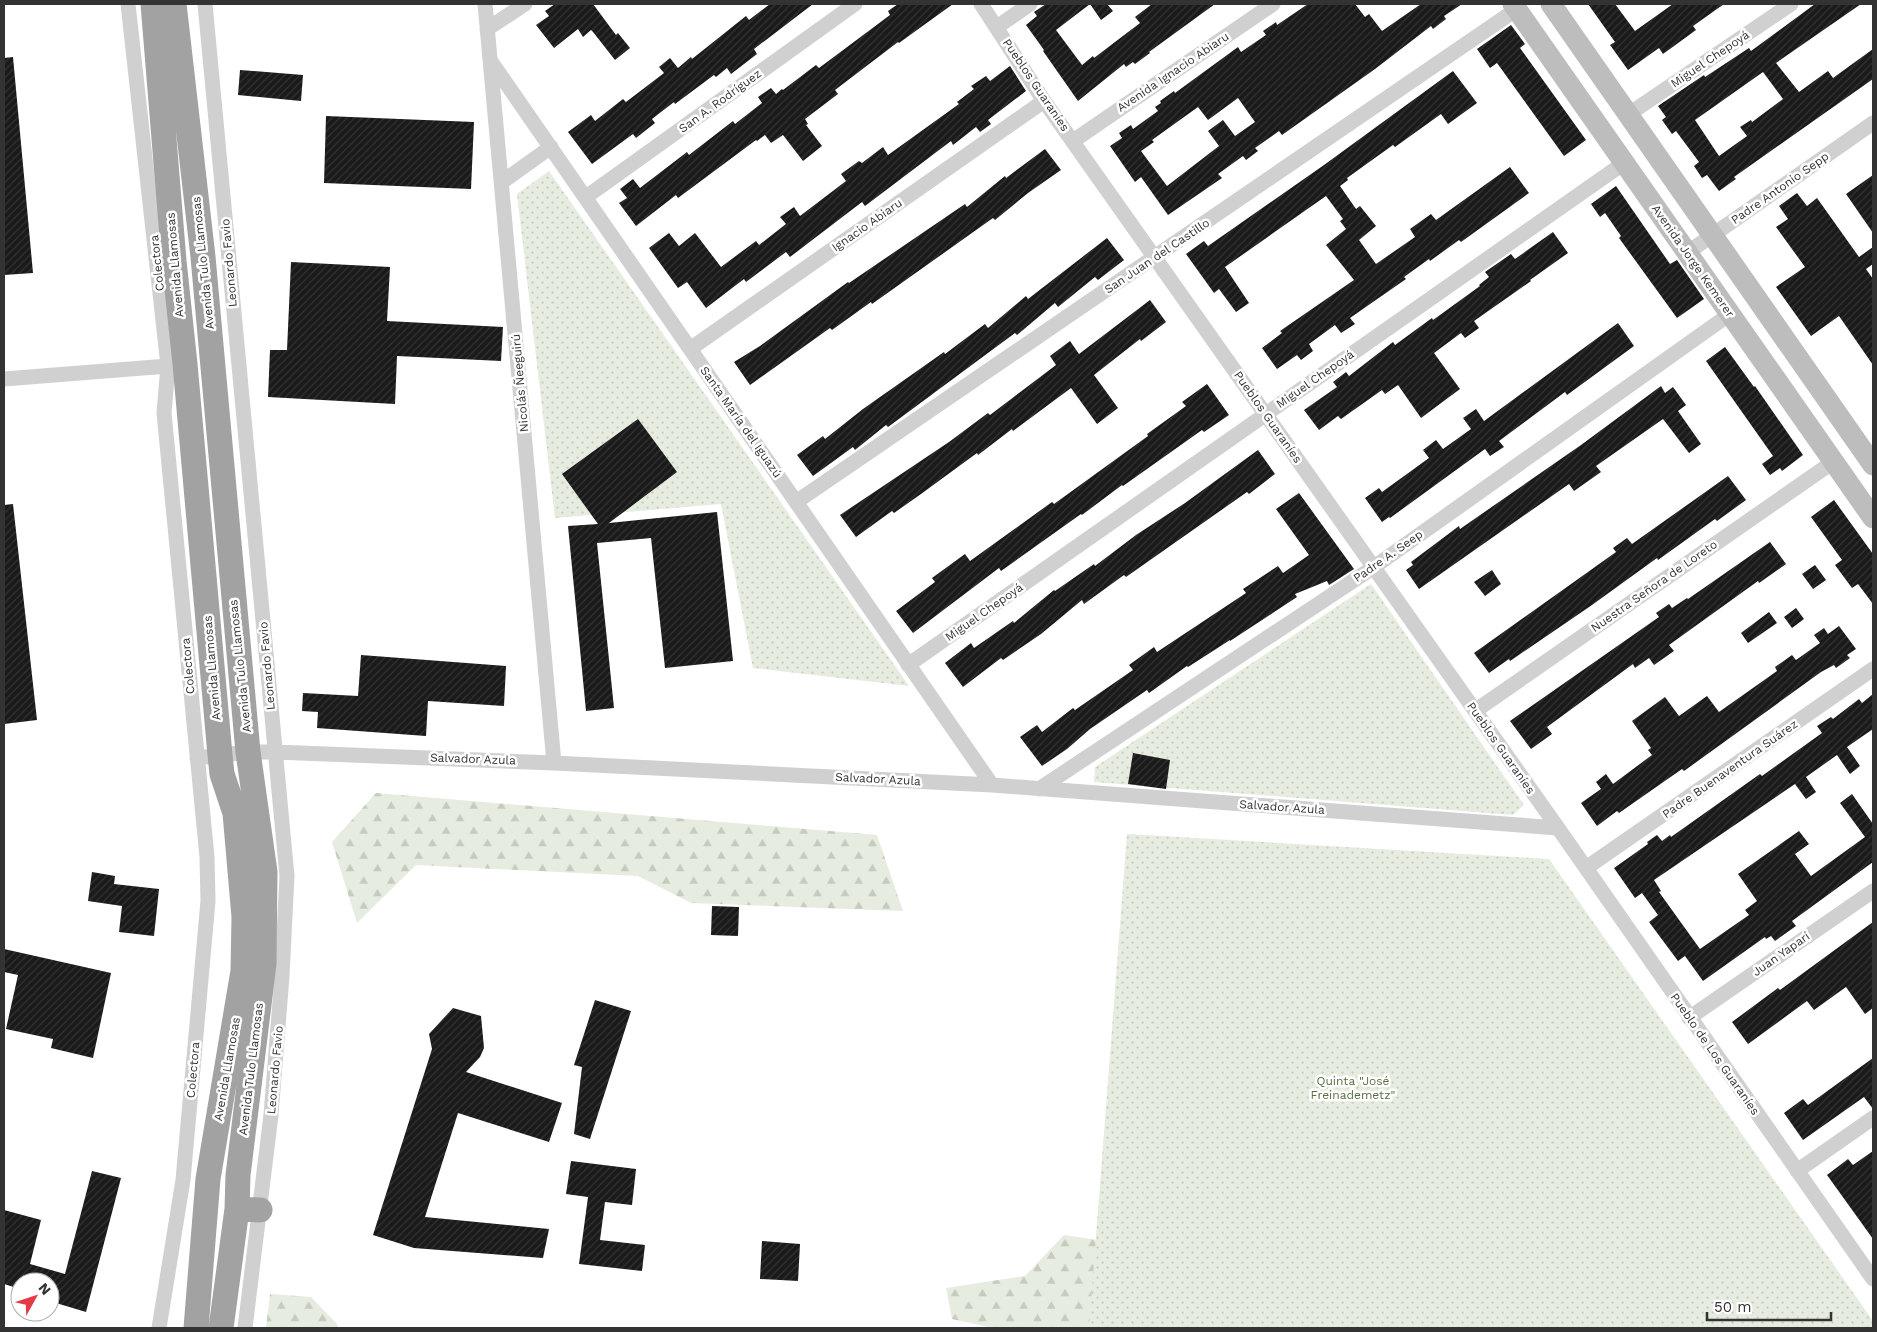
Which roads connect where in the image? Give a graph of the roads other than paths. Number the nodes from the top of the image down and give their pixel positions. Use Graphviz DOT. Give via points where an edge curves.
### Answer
graph roads {
  1 [pos="128,4"];
  2 [pos="153,4"];
  3 [pos="174,4"];
  4 [pos="204,4"];
  5 [pos="485,4"];
  6 [pos="525,4"];
  7 [pos="855,4"];
  8 [pos="981,4"];
  9 [pos="1030,4"];
  10 [pos="1273,4"];
  11 [pos="1551,4"];
  12 [pos="1791,4"];
  13 [pos="1515,7"];
  14 [pos="997,27"];
  15 [pos="488,29"];
  16 [pos="490,60"];
  17 [pos="1044,101"];
  18 [pos="1629,114"];
  19 [pos="1873,123"];
  20 [pos="1073,141"];
  21 [pos="551,147"];
  22 [pos="1624,163"];
  23 [pos="502,182"];
  24 [pos="586,198"];
  25 [pos="1712,235"];
  26 [pos="1687,253"];
  27 [pos="1155,257"];
  28 [pos="1730,314"];
  29 [pos="690,349"];
  30 [pos="168,366"];
  31 [pos="4,379"];
  32 [pos="1265,414"];
  33 [pos="1833,462"];
  34 [pos="1873,466"];
  35 [pos="796,502"];
  36 [pos="1873,518"];
  37 [pos="1374,567"];
  38 [pos="908,665"];
  39 [pos="1873,669"];
  40 [pos="1475,711"];
  41 [pos="248,752"];
  42 [pos="275,752"];
  43 [pos="208,757"];
  44 [pos="554,763"];
  45 [pos="992,785"];
  46 [pos="1039,789"];
  47 [pos="1558,828"];
  48 [pos="1586,868"];
  49 [pos="1873,891"];
  50 [pos="1689,1018"];
  51 [pos="1873,1118"];
  52 [pos="1797,1171"];
  53 [pos="248,1210"];
  54 [pos="1873,1280"];
  55 [pos="159,1328"];
  56 [pos="196,1328"];
  57 [pos="221,1328"];
  58 [pos="245,1328"];
  1 -- 30 [label="street, Colectora"];
  2 -- 43 [label="highway, Avenida Llamosas" via="187,383"];
  3 -- 41 [label="highway, Avenida Tulo Llamosas" via="203,257"];
  4 -- 42 [label="street, Leonardo Favio"];
  5 -- 15 [label="street, Nicolás Ñeeguirú"];
  6 -- 15 [label="street"];
  7 -- 24 [label="street, San A. Rodríguez"];
  8 -- 14 [label="street, Pueblos Guaraníes"];
  9 -- 14 [label="street"];
  10 -- 20 [label="street, Avenida Ignacio Abiaru"];
  11 -- 18 [label="main road"];
  12 -- 18 [label="street, Miguel Chepoyá"];
  13 -- 22 [label="main road, Avenida Jorge Kemerer"];
  13 -- 27 [label="street, San Juan del Castillo"];
  14 -- 17 [label="street, Pueblos Guaraníes"];
  15 -- 16 [label="street, Nicolás Ñeeguirú"];
  16 -- 21 [label="street, Santa María del Iguazú"];
  16 -- 23 [label="street, Nicolás Ñeeguirú"];
  17 -- 20 [label="street, Pueblos Guaraníes"];
  17 -- 29 [label="street, Ignacio Abiaru"];
  18 -- 25 [label="main road"];
  19 -- 25 [label="street, Padre Antonio Sepp"];
  20 -- 27 [label="street, Pueblos Guaraníes"];
  21 -- 23 [label="street"];
  21 -- 24 [label="street, Santa María del Iguazú"];
  22 -- 26 [label="main road, Avenida Jorge Kemerer"];
  22 -- 32 [label="street, Miguel Chepoyá"];
  23 -- 44 [label="street, Nicolás Ñeeguirú"];
  24 -- 29 [label="street, Santa María del Iguazú"];
  25 -- 26 [label="street, Padre Antonio Sepp"];
  25 -- 34 [label="main road"];
  26 -- 28 [label="main road, Avenida Jorge Kemerer"];
  27 -- 32 [label="street, Pueblos Guaraníes"];
  27 -- 35 [label="street, San Juan del Castillo"];
  28 -- 33 [label="main road, Avenida Jorge Kemerer"];
  28 -- 37 [label="street, Padre A. Seep"];
  29 -- 35 [label="street, Santa María del Iguazú"];
  30 -- 31 [label="street"];
  30 -- 43 [label="street, Colectora" via="164,413"];
  32 -- 37 [label="street, Pueblos Guaraníes"];
  32 -- 38 [label="street, Miguel Chepoyá"];
  33 -- 36 [label="main road, Avenida Jorge Kemerer"];
  33 -- 40 [label="street, Nuestra Señora de Loreto"];
  35 -- 38 [label="street, Santa María del Iguazú"];
  37 -- 40 [label="street, Pueblos Guaraníes"];
  37 -- 46 [label="street, Padre A. Seep"];
  38 -- 45 [label="street, Santa María del Iguazú"];
  39 -- 48 [label="street, Padre Buenaventura Suárez"];
  40 -- 47 [label="street, Pueblos Guaraníes"];
  41 -- 42 [label="street, Salvador Azula"];
  41 -- 43 [label="street, Salvador Azula"];
  41 -- 53 [label="highway, Avenida Tulo Llamosas" via="265,872 264,964 238,1175"];
  42 -- 44 [label="street, Salvador Azula"];
  42 -- 53 [label="street, Leonardo Favio" via="287,876 282,976 271,1115"];
  43 -- 55 [label="street, Colectora" via="208,901 182,1180"];
  43 -- 56 [label="highway, Avenida Llamosas" via="222,774 234,813 244,916 243,971 208,1179"];
  44 -- 45 [label="street, Salvador Azula"];
  45 -- 46 [label="street, Salvador Azula"];
  46 -- 47 [label="street, Salvador Azula"];
  47 -- 48 [label="street, Pueblo de Los Guaraníes"];
  48 -- 50 [label="street, Pueblo de Los Guaraníes"];
  49 -- 50 [label="street, Juan Yaparí"];
  50 -- 52 [label="street, Pueblo de Los Guaraníes"];
  51 -- 52 [label="street"];
  52 -- 54 [label="street, Pueblo de Los Guaraníes"];
  53 -- 57 [label="highway, Avenida Tulo Llamosas"];
  53 -- 58 [label="street, Leonardo Favio"];
}
